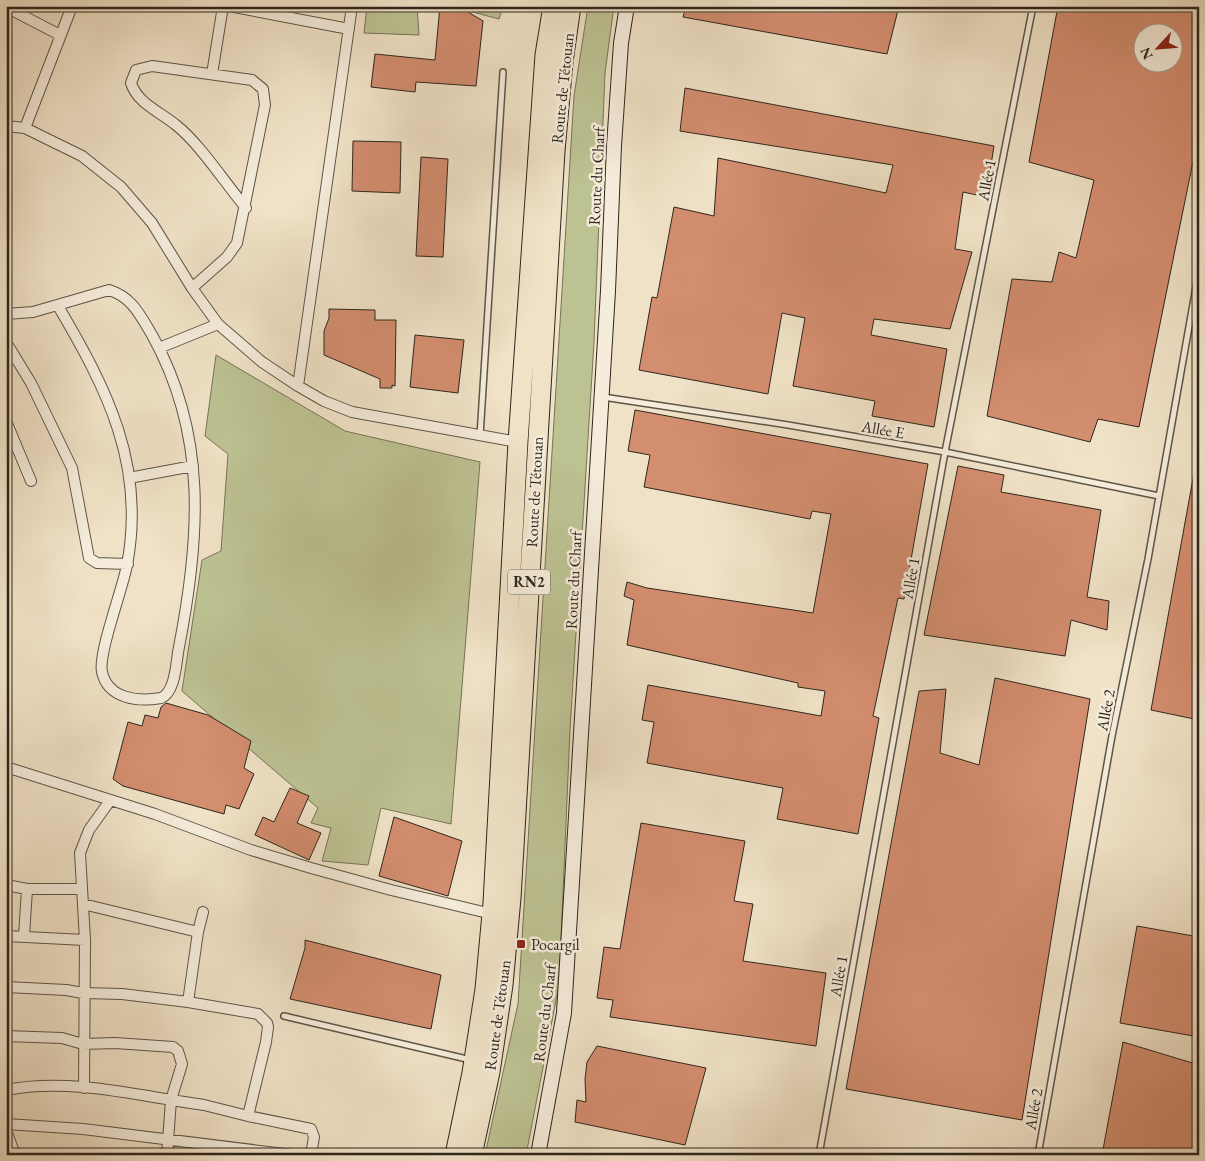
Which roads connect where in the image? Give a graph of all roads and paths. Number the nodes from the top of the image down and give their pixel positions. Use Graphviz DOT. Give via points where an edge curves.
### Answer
graph roads {
  1 [pos="6,6"];
  2 [pos="72,6"];
  3 [pos="223,6"];
  4 [pos="229,6"];
  5 [pos="352,6"];
  6 [pos="553,6"];
  7 [pos="571,6"];
  8 [pos="627,6"];
  9 [pos="1033,6"];
  10 [pos="349,29"];
  11 [pos="60,35"];
  12 [pos="503,72"];
  13 [pos="212,74"];
  14 [pos="6,126"];
  15 [pos="25,128"];
  16 [pos="246,208"];
  17 [pos="1199,270"];
  18 [pos="192,288"];
  19 [pos="58,306"];
  20 [pos="6,314"];
  21 [pos="218,324"];
  22 [pos="6,342"];
  23 [pos="159,348"];
  24 [pos="298,386"];
  25 [pos="600,396"];
  26 [pos="6,421"];
  27 [pos="480,436"];
  28 [pos="518,442"];
  29 [pos="945,452"];
  30 [pos="193,466"];
  31 [pos="128,478"];
  32 [pos="31,482"];
  33 [pos="1159,496"];
  34 [pos="128,564"];
  35 [pos="6,768"];
  36 [pos="110,802"];
  37 [pos="6,885"];
  38 [pos="27,889"];
  39 [pos="81,889"];
  40 [pos="83,904"];
  41 [pos="204,912"];
  42 [pos="492,914"];
  43 [pos="198,932"];
  44 [pos="6,936"];
  45 [pos="24,936"];
  46 [pos="84,940"];
  47 [pos="6,987"];
  48 [pos="83,993"];
  49 [pos="188,1002"];
  50 [pos="284,1016"];
  51 [pos="6,1036"];
  52 [pos="83,1044"];
  53 [pos="474,1060"];
  54 [pos="84,1088"];
  55 [pos="6,1090"];
  56 [pos="171,1100"];
  57 [pos="248,1116"];
  58 [pos="6,1124"];
  59 [pos="6,1130"];
  60 [pos="169,1139"];
  61 [pos="15,1155"];
  62 [pos="167,1155"];
  63 [pos="293,1155"];
  64 [pos="311,1155"];
  65 [pos="455,1155"];
  66 [pos="472,1155"];
  67 [pos="538,1155"];
  68 [pos="819,1155"];
  69 [pos="1038,1155"];
  1 -- 11 [label="street"];
  2 -- 11 [label="street"];
  3 -- 13 [label="street"];
  4 -- 10 [label="street"];
  5 -- 10 [label="street"];
  6 -- 28 [label="highway, Route de Tétouan / RN2" via="544,65"];
  7 -- 66 [label="highway, Route de Tétouan / RN2" via="555,151 511,898 490,1072"];
  8 -- 25 [label="street, Route du Charf" via="621,43"];
  9 -- 29 [label="lane, Allée 1"];
  10 -- 24 [label="street"];
  11 -- 15 [label="street"];
  12 -- 27 [label="lane"];
  13 -- 16 [label="street" via="252,80 259,83 266,95"];
  13 -- 16 [label="street" via="143,66 136,70 131,83 139,99 176,125 195,145"];
  14 -- 15 [label="street"];
  15 -- 18 [label="street" via="82,156 121,186 152,223"];
  16 -- 18 [label="street" via="237,243 227,257"];
  17 -- 33 [label="lane, Allée 2"];
  18 -- 21 [label="street"];
  19 -- 20 [label="street"];
  19 -- 23 [label="street" via="109,290 120,294 138,311"];
  19 -- 31 [label="street" via="111,405 122,437"];
  21 -- 23 [label="street"];
  21 -- 24 [label="street" via="262,362"];
  22 -- 34 [label="street" via="31,383 72,468 89,558 97,563"];
  23 -- 30 [label="street" via="190,435"];
  24 -- 27 [label="street" via="352,412"];
  25 -- 29 [label="lane, Allée E"];
  25 -- 67 [label="street, Route du Charf" via="564,1013"];
  26 -- 32 [label="street"];
  27 -- 28 [label="street"];
  28 -- 42 [label="highway, Route de Tétouan / RN2"];
  29 -- 33 [label="lane, Allée E"];
  29 -- 68 [label="lane, Allée 1"];
  30 -- 31 [label="street"];
  30 -- 34 [label="street" via="197,501 193,562 172,682 168,693 161,698 116,695 102,672 104,647"];
  31 -- 34 [label="street" via="131,528"];
  33 -- 69 [label="lane, Allée 2"];
  35 -- 36 [label="street" via="58,782"];
  36 -- 39 [label="street" via="84,841 80,860"];
  36 -- 42 [label="street" via="311,868"];
  37 -- 38 [label="street"];
  38 -- 39 [label="street"];
  38 -- 45 [label="street"];
  39 -- 40 [label="street"];
  40 -- 43 [label="street"];
  40 -- 46 [label="street"];
  41 -- 43 [label="street"];
  42 -- 53 [label="highway, Route de Tétouan / RN2"];
  43 -- 49 [label="street"];
  44 -- 45 [label="street"];
  45 -- 46 [label="street"];
  46 -- 48 [label="street"];
  47 -- 48 [label="street"];
  48 -- 49 [label="street"];
  48 -- 52 [label="street"];
  49 -- 57 [label="street" via="258,1014 267,1022 266,1042"];
  50 -- 53 [label="lane"];
  51 -- 52 [label="street" via="62,1038"];
  52 -- 54 [label="street"];
  52 -- 56 [label="street" via="173,1047 178,1051 182,1064"];
  53 -- 65 [label="highway, Route de Tétouan / RN2"];
  54 -- 55 [label="street" via="38,1086"];
  54 -- 56 [label="street"];
  56 -- 57 [label="street"];
  56 -- 60 [label="street"];
  57 -- 64 [label="street" via="308,1128 314,1137"];
  58 -- 60 [label="street" via="83,1128"];
  59 -- 61 [label="street"];
  60 -- 62 [label="street"];
  60 -- 63 [label="street"];
}
